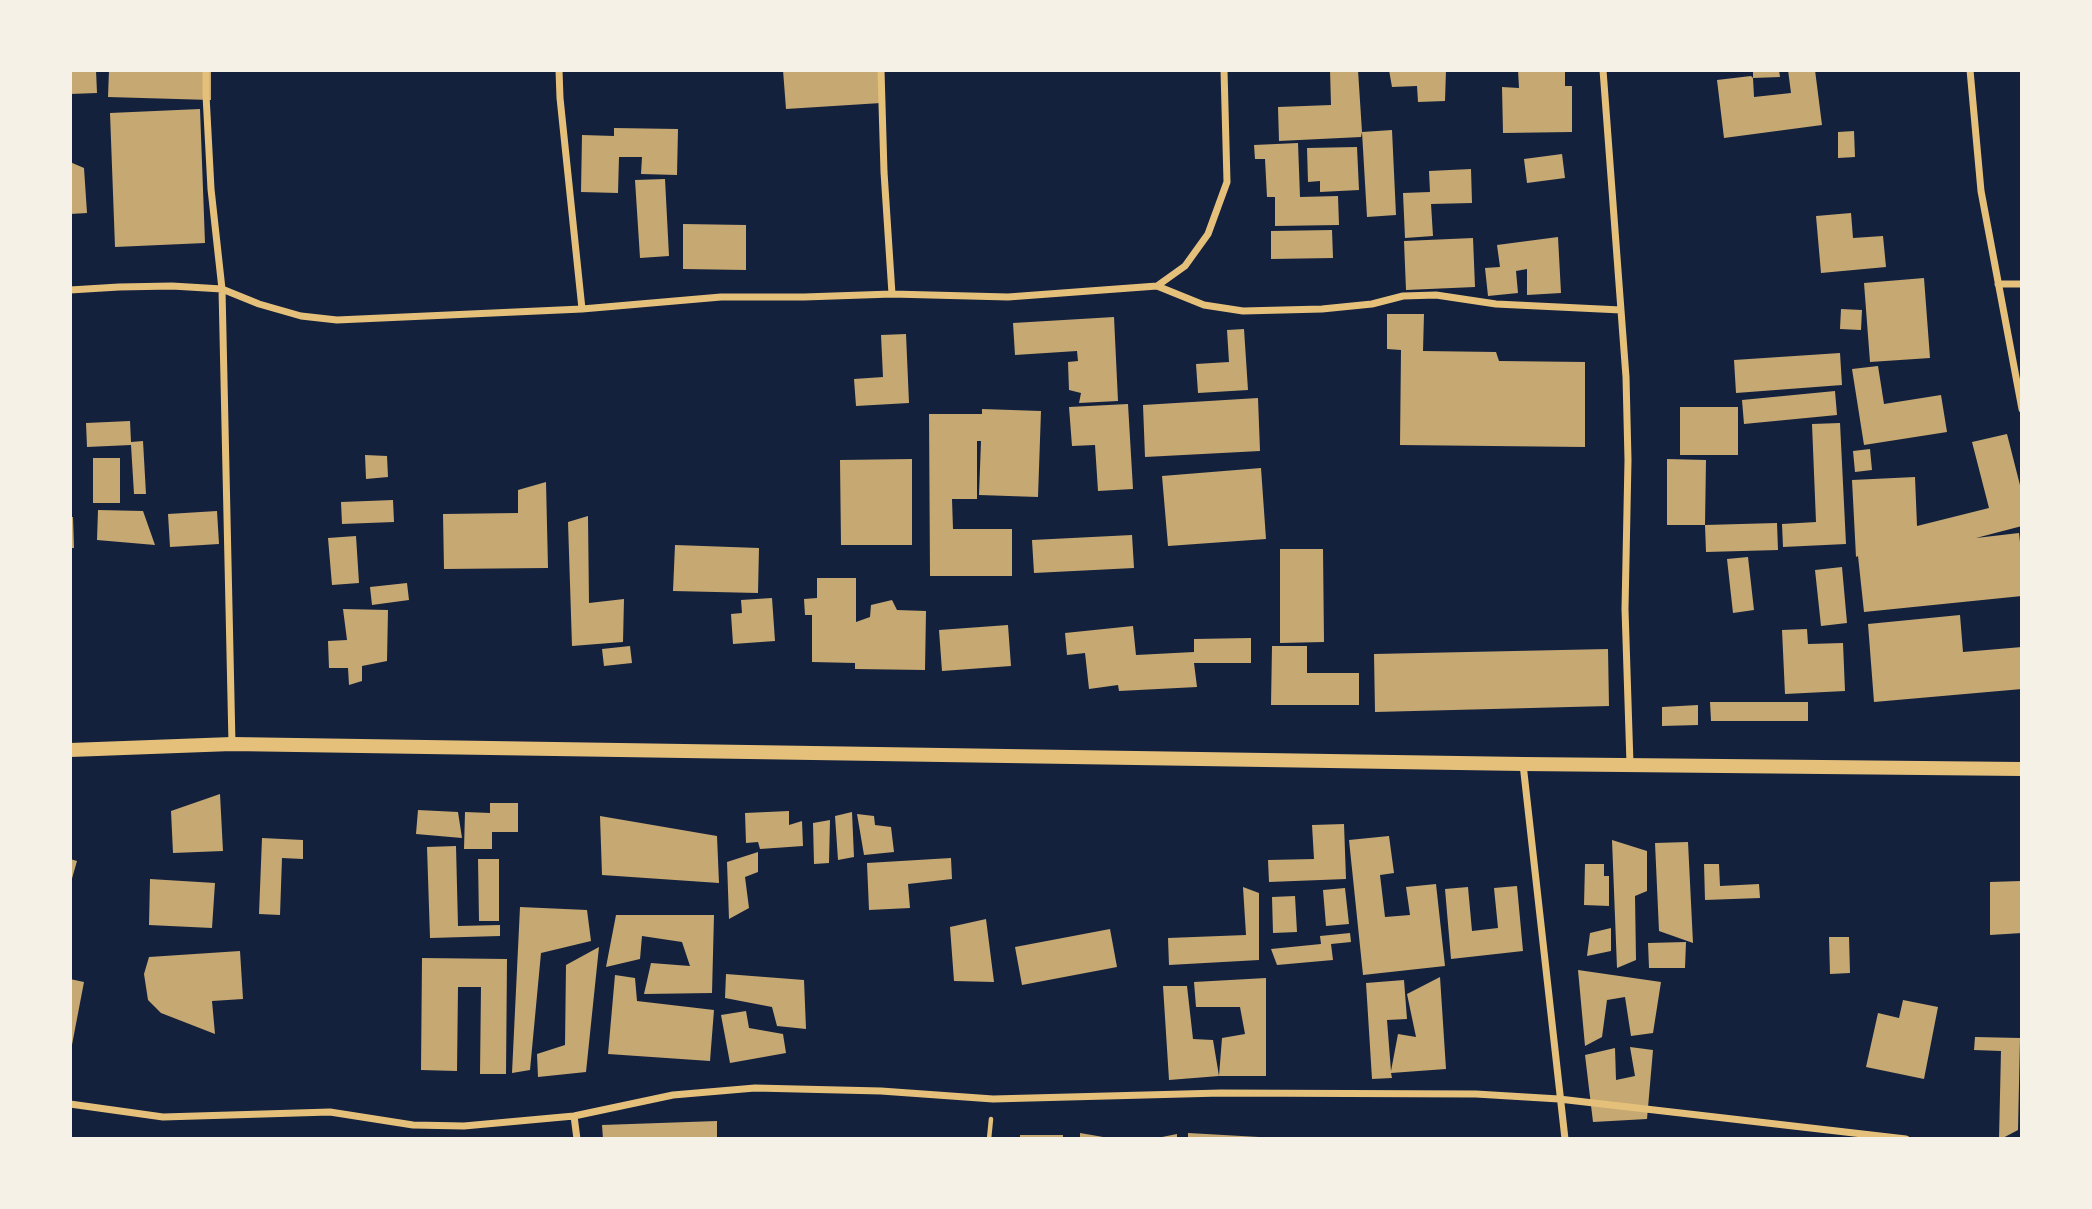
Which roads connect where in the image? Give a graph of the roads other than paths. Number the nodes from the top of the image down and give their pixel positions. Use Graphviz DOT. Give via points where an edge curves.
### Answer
graph roads {
  1 [pos="206,70"];
  2 [pos="559,70"];
  3 [pos="881,70"];
  4 [pos="1224,70"];
  5 [pos="1603,70"];
  6 [pos="1970,70"];
  7 [pos="1998,284"];
  8 [pos="2022,284"];
  9 [pos="1157,286"];
  10 [pos="222,289"];
  11 [pos="70,290"];
  12 [pos="892,294"];
  13 [pos="582,309"];
  14 [pos="1621,310"];
  15 [pos="2022,409"];
  16 [pos="232,744"];
  17 [pos="70,750"];
  18 [pos="1522,764"];
  19 [pos="1630,764"];
  20 [pos="2022,769"];
  21 [pos="1559,1099"];
  22 [pos="70,1104"];
  23 [pos="574,1116"];
  24 [pos="577,1139"];
  25 [pos="1565,1139"];
  26 [pos="1906,1139"];
  1 -- 10 [label="street" via="211,189"];
  2 -- 13 [label="street"];
  3 -- 12 [label="street"];
  4 -- 9 [label="street" via="1227,182 1208,234 1185,266"];
  5 -- 14 [label="street"];
  6 -- 7 [label="street" via="1981,191"];
  7 -- 8 [label="street"];
  7 -- 15 [label="street"];
  9 -- 12 [label="street" via="1008,297"];
  9 -- 14 [label="street" via="1204,305 1243,311 1322,309 1436,295 1496,304"];
  10 -- 11 [label="street"];
  10 -- 13 [label="street" via="301,316 337,320"];
  10 -- 16 [label="street"];
  12 -- 13 [label="street" via="721,297"];
  14 -- 19 [label="street" via="1628,460 1625,609"];
  16 -- 17 [label="main road"];
  16 -- 18 [label="main road"];
  18 -- 19 [label="main road"];
  18 -- 21 [label="street"];
  19 -- 20 [label="main road"];
  21 -- 23 [label="street" via="1235,1093 993,1099 755,1088 673,1095"];
  21 -- 25 [label="street"];
  21 -- 26 [label="street"];
  22 -- 23 [label="street" via="163,1117 330,1112 413,1125 464,1126"];
  23 -- 24 [label="street"];
}
